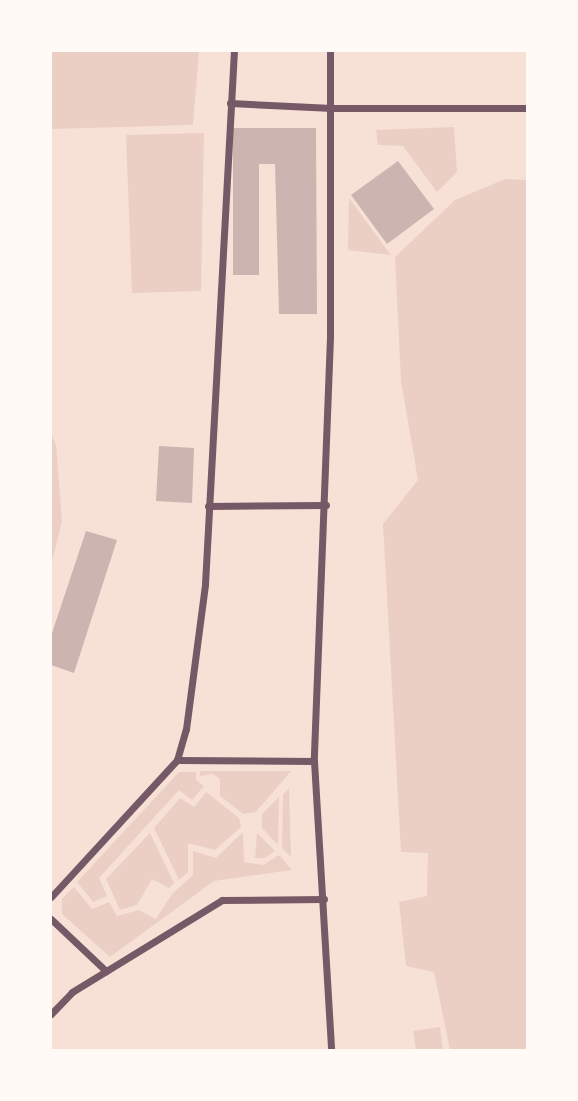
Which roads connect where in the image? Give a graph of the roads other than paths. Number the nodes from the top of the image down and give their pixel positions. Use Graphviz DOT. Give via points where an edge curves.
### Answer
graph roads {
  1 [pos="234,51"];
  2 [pos="330,51"];
  3 [pos="230,103"];
  4 [pos="332,108"];
  5 [pos="527,108"];
  6 [pos="326,505"];
  7 [pos="208,506"];
  8 [pos="177,760"];
  9 [pos="314,761"];
  10 [pos="51,897"];
  11 [pos="324,899"];
  12 [pos="51,919"];
  13 [pos="106,971"];
  14 [pos="51,1014"];
  15 [pos="331,1050"];
  1 -- 3 [label="street"];
  2 -- 4 [label="street"];
  3 -- 4 [label="street"];
  3 -- 7 [label="street"];
  4 -- 5 [label="street"];
  4 -- 6 [label="street"];
  6 -- 7 [label="street"];
  6 -- 9 [label="street"];
  7 -- 8 [label="street" via="205,583 188,717"];
  8 -- 9 [label="street"];
  8 -- 10 [label="street"];
  9 -- 11 [label="street"];
  11 -- 13 [label="street" via="240,899 214,904"];
  11 -- 15 [label="street"];
  12 -- 13 [label="street"];
  13 -- 14 [label="street" via="72,992"];
}
